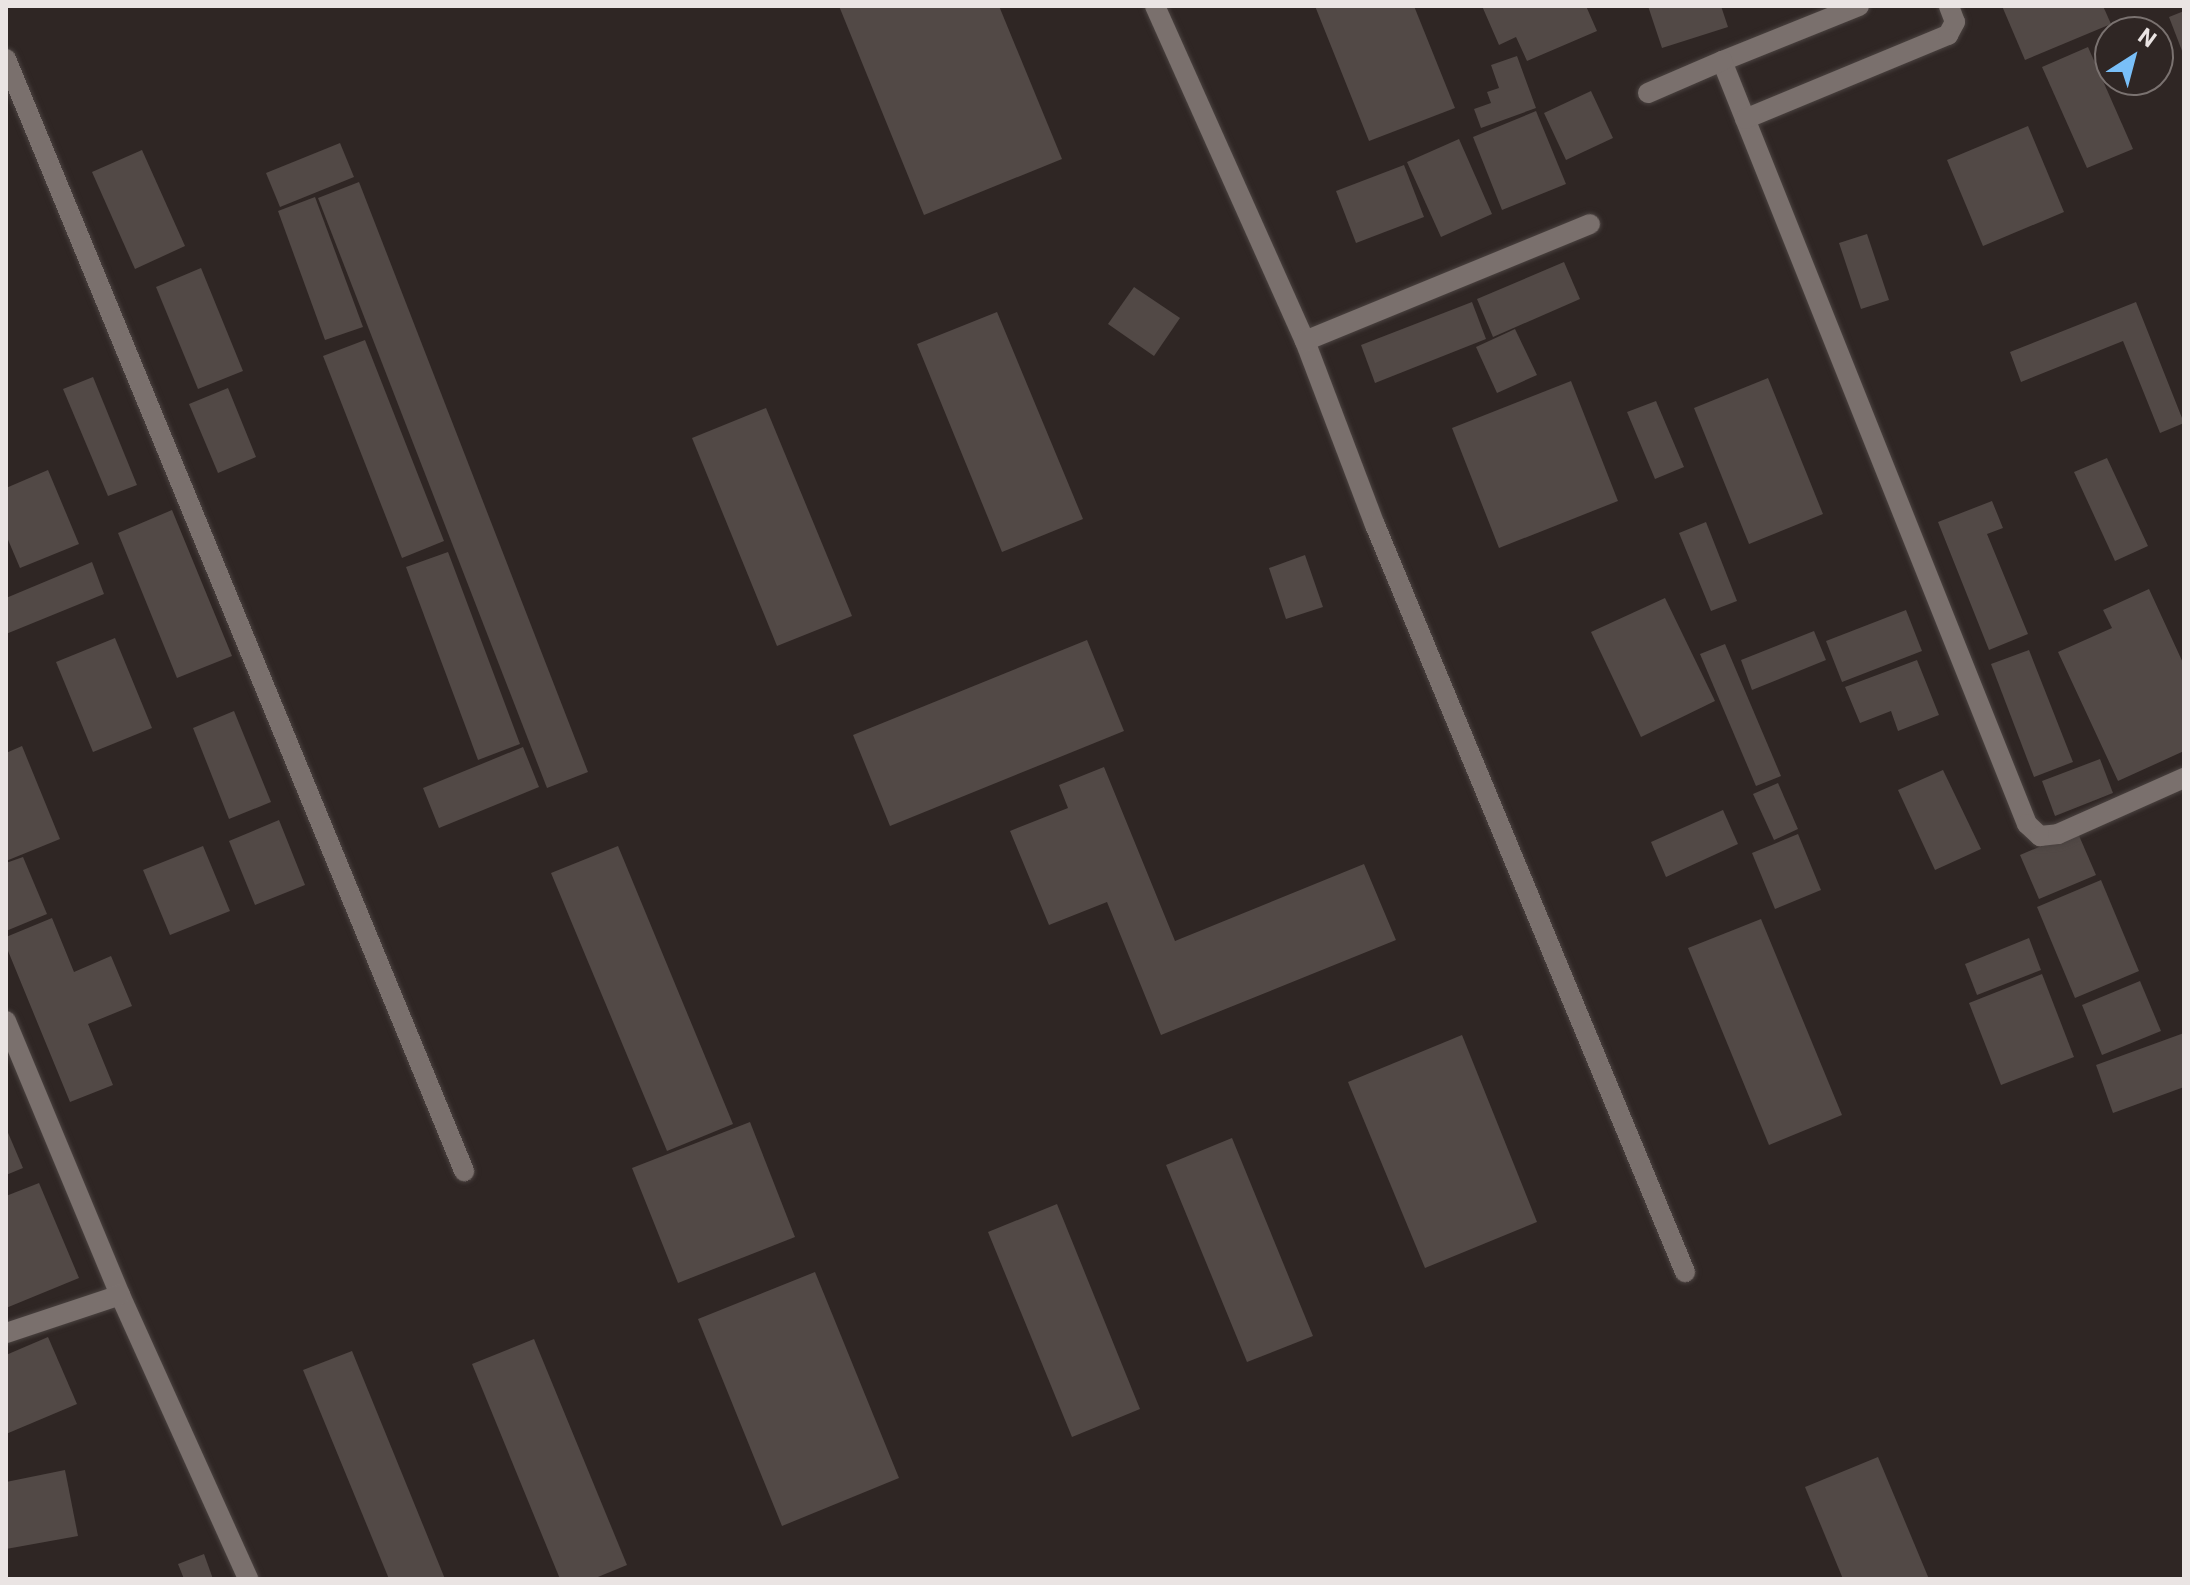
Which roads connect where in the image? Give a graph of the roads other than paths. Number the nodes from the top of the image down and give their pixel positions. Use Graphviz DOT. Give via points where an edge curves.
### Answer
graph roads {
  1 [pos="1155,6"];
  2 [pos="1859,6"];
  3 [pos="1949,6"];
  4 [pos="6,59"];
  5 [pos="1722,61"];
  6 [pos="1648,93"];
  7 [pos="1745,119"];
  8 [pos="1590,224"];
  9 [pos="1305,341"];
  10 [pos="2184,778"];
  11 [pos="6,1021"];
  12 [pos="464,1171"];
  13 [pos="1685,1272"];
  14 [pos="120,1295"];
  15 [pos="6,1333"];
  16 [pos="248,1579"];
  1 -- 9 [label="street"];
  2 -- 5 [label="street"];
  3 -- 7 [label="street" via="1955,22 1948,35"];
  4 -- 12 [label="street"];
  5 -- 6 [label="street"];
  5 -- 7 [label="street"];
  7 -- 10 [label="street" via="2027,824 2040,836 2058,834"];
  8 -- 9 [label="street"];
  9 -- 13 [label="street" via="1375,525"];
  11 -- 14 [label="street"];
  14 -- 15 [label="street"];
  14 -- 16 [label="street"];
}
